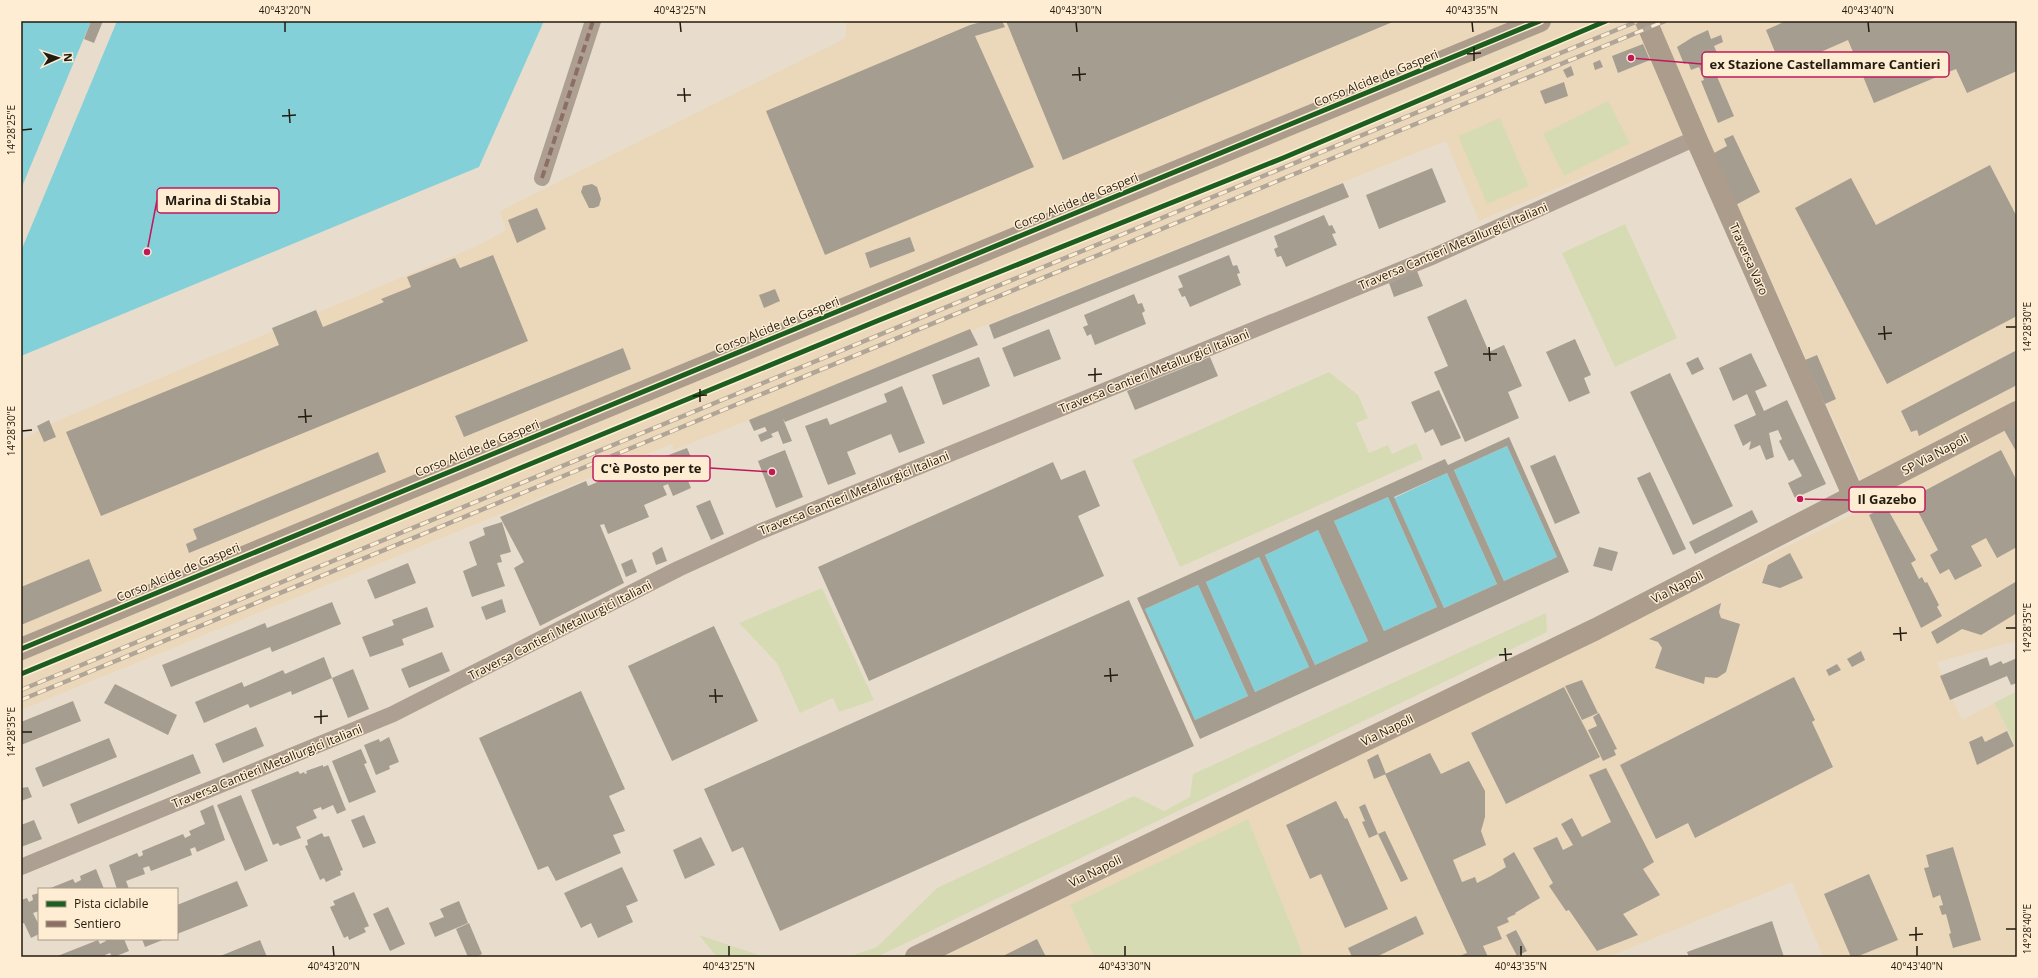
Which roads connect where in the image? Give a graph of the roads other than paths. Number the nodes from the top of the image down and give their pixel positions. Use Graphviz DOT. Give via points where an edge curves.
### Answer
graph roads {
  1 [pos="593,21"];
  2 [pos="1540,21"];
  3 [pos="1646,21"];
  4 [pos="1696,138"];
  5 [pos="542,178"];
  6 [pos="2017,412"];
  7 [pos="1854,497"];
  8 [pos="21,649"];
  9 [pos="21,867"];
  10 [pos="916,957"];
  1 -- 5 [label="street"];
  2 -- 8 [label="street, Corso Alcide de Gasperi"];
  3 -- 4 [label="street, Traversa Varo"];
  4 -- 7 [label="street, Traversa Varo"];
  4 -- 9 [label="street, Traversa Cantieri Metallurgici Italiani" via="1434,256 758,532 678,569 393,714"];
  6 -- 7 [label="street, SP Via Napoli"];
  7 -- 10 [label="street, Via Napoli" via="1596,629"];
}
